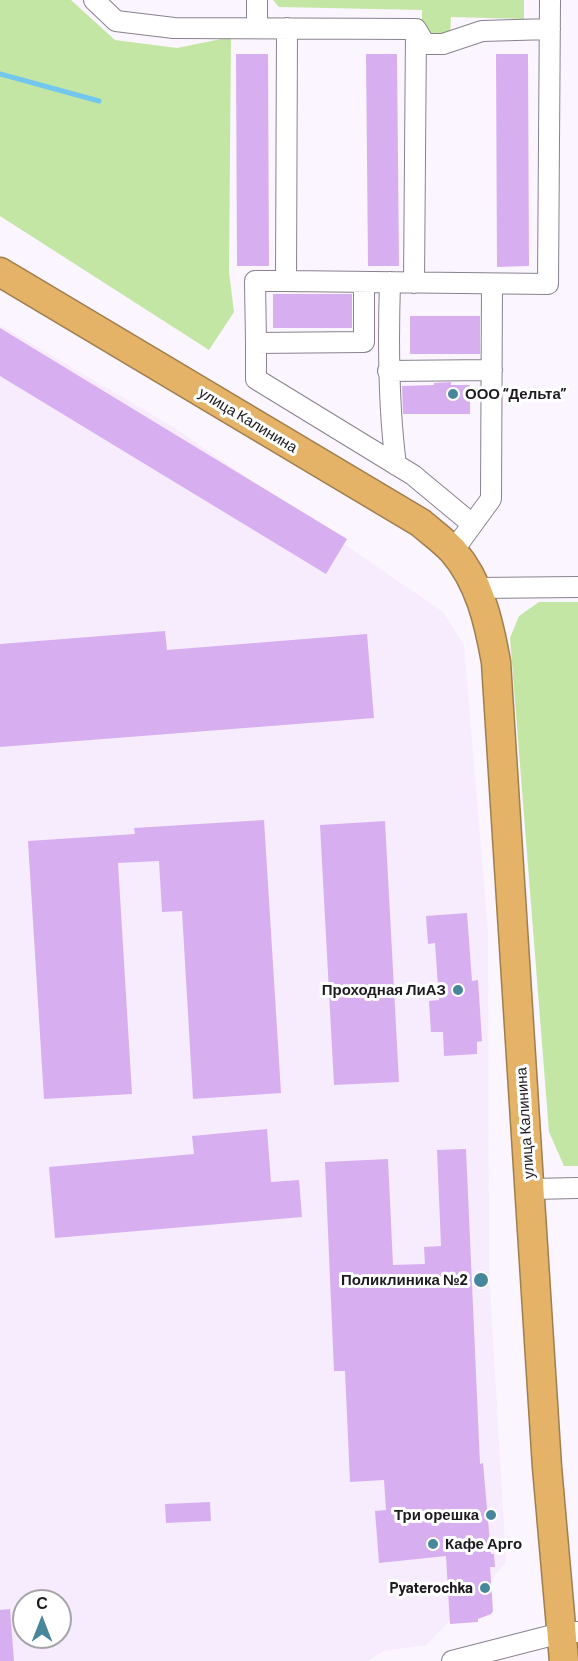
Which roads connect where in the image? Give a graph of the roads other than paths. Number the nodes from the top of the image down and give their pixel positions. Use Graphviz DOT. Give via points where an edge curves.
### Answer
graph roads {
  1 [pos="94,0"];
  2 [pos="256,0"];
  3 [pos="550,0"];
  4 [pos="256,28"];
  5 [pos="287,28"];
  6 [pos="416,29"];
  7 [pos="550,29"];
  8 [pos="0,272"];
  9 [pos="286,281"];
  10 [pos="364,282"];
  11 [pos="390,282"];
  12 [pos="414,283"];
  13 [pos="492,284"];
  14 [pos="256,343"];
  15 [pos="492,370"];
  16 [pos="388,371"];
  17 [pos="396,465"];
  18 [pos="472,525"];
  19 [pos="453,551"];
  20 [pos="578,587"];
  21 [pos="477,588"];
  22 [pos="578,1188"];
  23 [pos="531,1189"];
  24 [pos="570,1632"];
  25 [pos="452,1661"];
  26 [pos="564,1661"];
  1 -- 4 [label="street" via="116,21 174,28"];
  2 -- 4 [label="street"];
  3 -- 7 [label="street"];
  4 -- 5 [label="street"];
  5 -- 6 [label="street"];
  5 -- 9 [label="street"];
  6 -- 7 [label="street" via="425,44 443,44 482,31"];
  6 -- 12 [label="street"];
  7 -- 13 [label="street" via="548,284"];
  8 -- 19 [label="highway, улица Калинина" via="421,523"];
  9 -- 10 [label="street"];
  9 -- 14 [label="street" via="255,281"];
  10 -- 11 [label="street"];
  10 -- 14 [label="street" via="364,342"];
  11 -- 12 [label="street"];
  11 -- 16 [label="street"];
  12 -- 13 [label="street"];
  13 -- 15 [label="street"];
  14 -- 17 [label="street" via="256,379"];
  15 -- 16 [label="street"];
  15 -- 18 [label="street" via="491,499"];
  16 -- 17 [label="street"];
  17 -- 18 [label="street"];
  18 -- 19 [label="street"];
  19 -- 21 [label="highway, улица Калинина"];
  20 -- 21 [label="street"];
  21 -- 23 [label="highway, улица Калинина" via="496,662"];
  22 -- 23 [label="street"];
  23 -- 24 [label="highway, улица Калинина" via="547,1467"];
  24 -- 25 [label="street"];
  24 -- 26 [label="highway, улица Калинина"];
}
